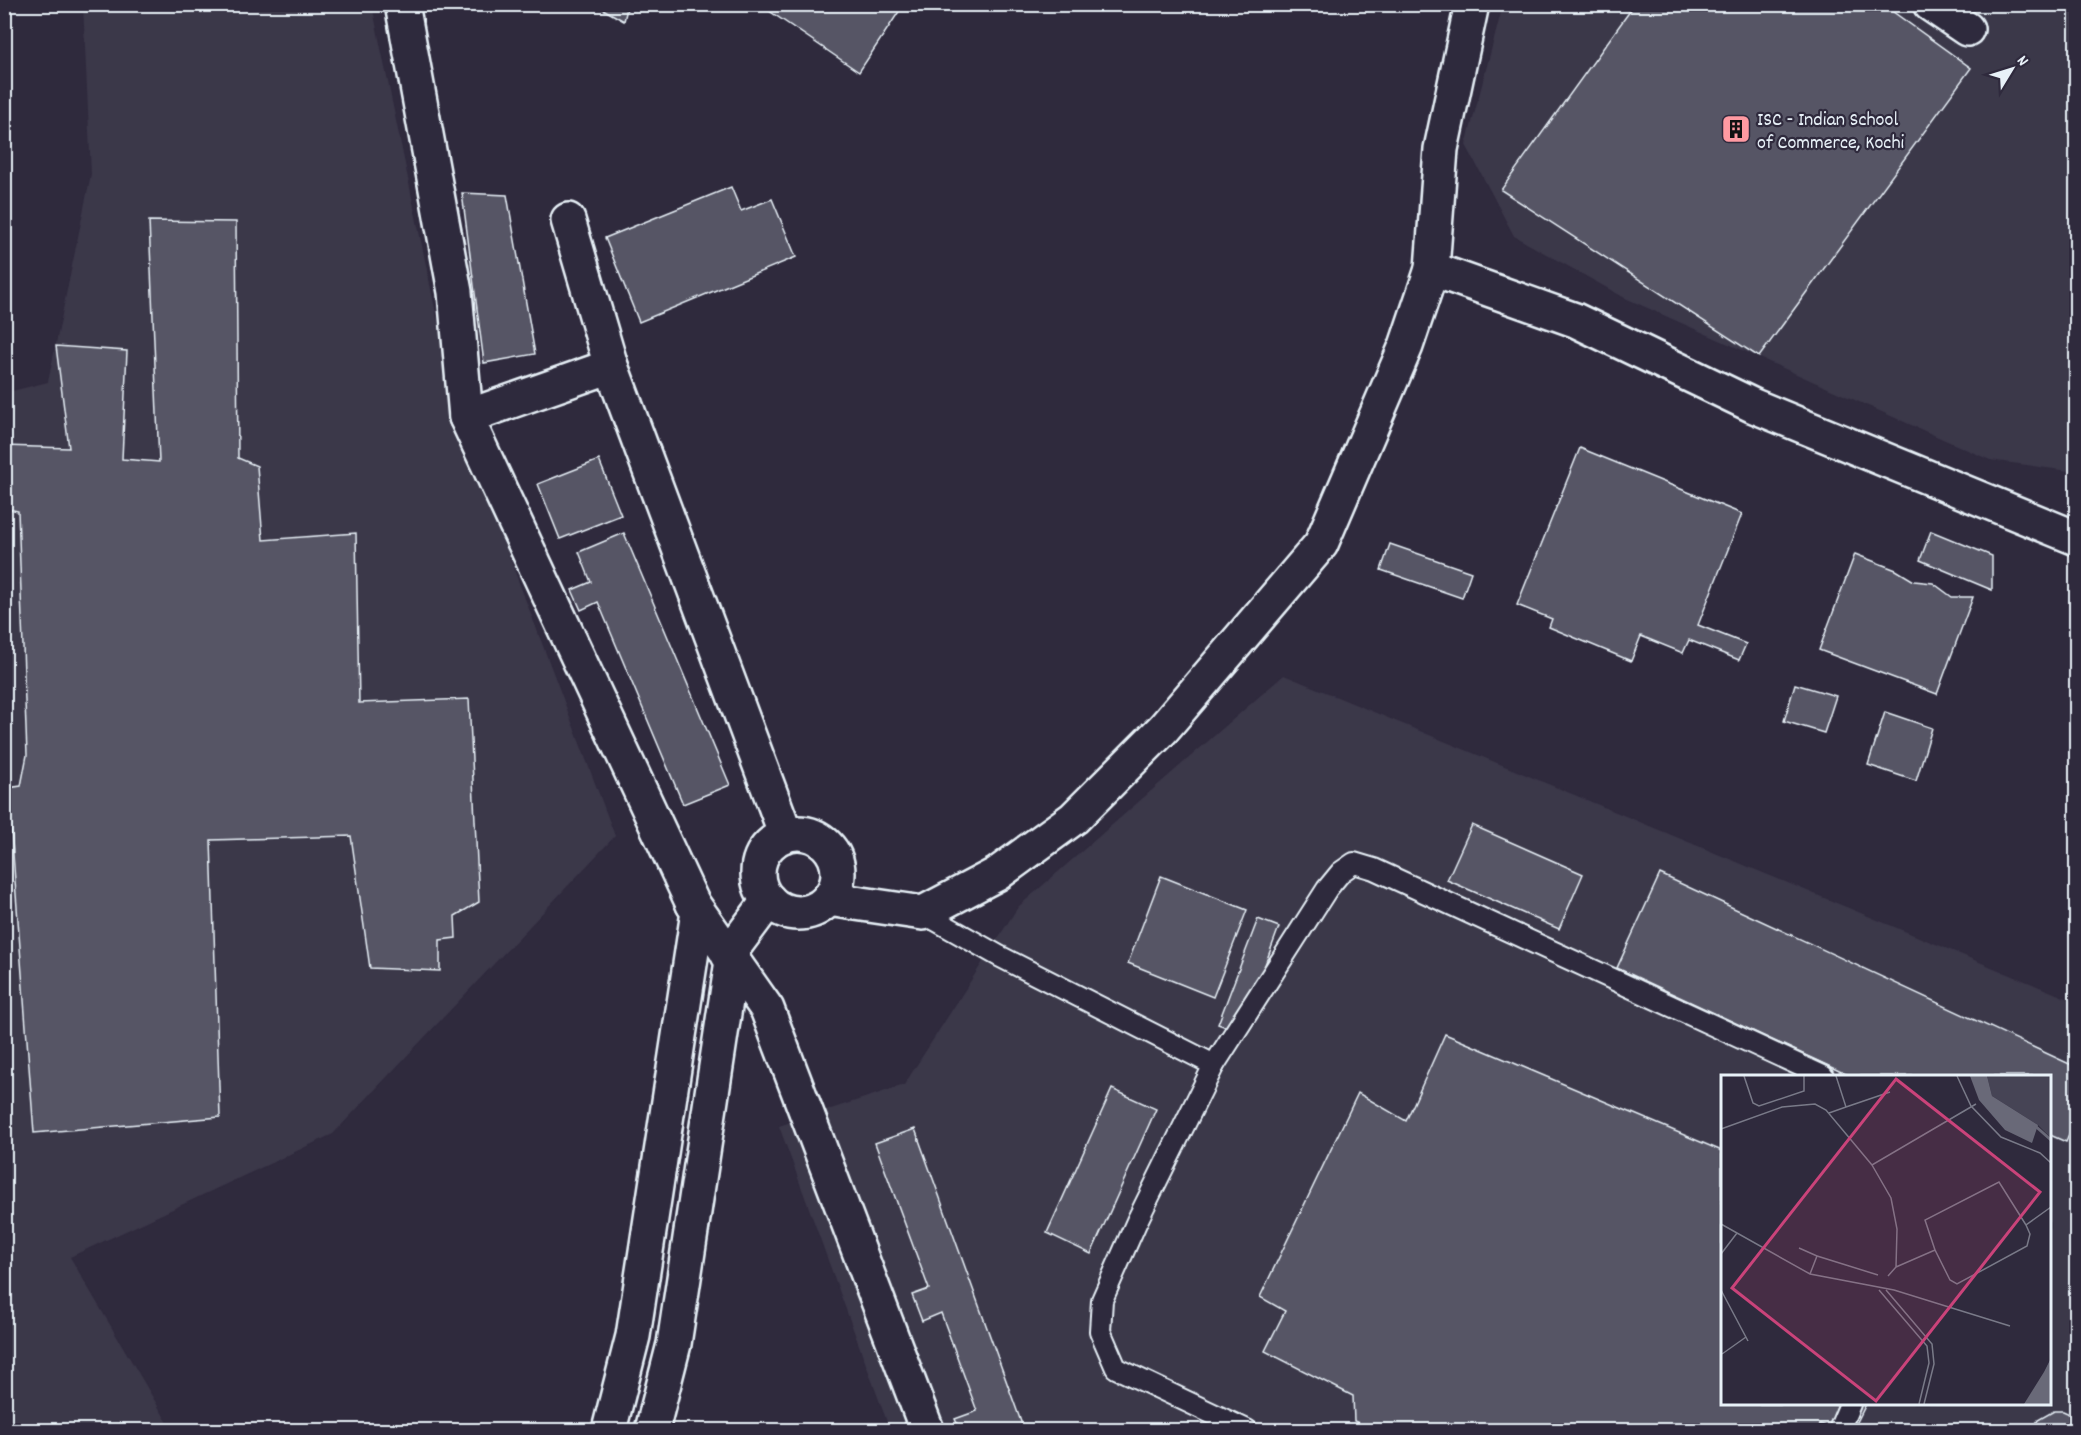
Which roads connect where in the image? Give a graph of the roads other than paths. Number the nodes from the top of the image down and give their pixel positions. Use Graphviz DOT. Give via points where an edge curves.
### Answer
graph roads {
  1 [pos="402,4"];
  2 [pos="1472,4"];
  3 [pos="1930,4"];
  4 [pos="1967,29"];
  5 [pos="568,220"];
  6 [pos="1432,268"];
  7 [pos="611,366"];
  8 [pos="466,417"];
  9 [pos="2076,538"];
  10 [pos="786,835"];
  11 [pos="828,899"];
  12 [pos="769,900"];
  13 [pos="695,908"];
  14 [pos="923,913"];
  15 [pos="730,958"];
  16 [pos="1214,1065"];
  17 [pos="1819,1075"];
  18 [pos="1850,1405"];
  19 [pos="609,1431"];
  20 [pos="652,1431"];
  21 [pos="927,1431"];
  22 [pos="1247,1431"];
  23 [pos="1839,1431"];
  1 -- 8 [label="street" via="455,292"];
  2 -- 6 [label="street" via="1441,149"];
  3 -- 4 [label="street"];
  5 -- 7 [label="street"];
  6 -- 9 [label="street" via="1575,320 1754,406"];
  6 -- 14 [label="street" via="1406,346 1321,544 1163,729 1074,818 997,874"];
  7 -- 8 [label="street"];
  7 -- 10 [label="street"];
  8 -- 13 [label="street"];
  10 -- 11 [label="street" via="811,835 831,851 837,875"];
  10 -- 12 [label="street" via="773,841 759,863 762,889"];
  11 -- 12 [label="street" via="806,912 780,908"];
  11 -- 14 [label="street"];
  12 -- 15 [label="street"];
  13 -- 15 [label="street"];
  13 -- 19 [label="street" via="633,1336"];
  14 -- 16 [label="lane"];
  15 -- 20 [label="street" via="674,1344"];
  15 -- 21 [label="street" via="767,1009"];
  16 -- 17 [label="lane" via="1327,889 1354,863"];
  16 -- 22 [label="lane" via="1102,1300 1100,1332 1116,1368"];
  18 -- 23 [label="lane"];
}
